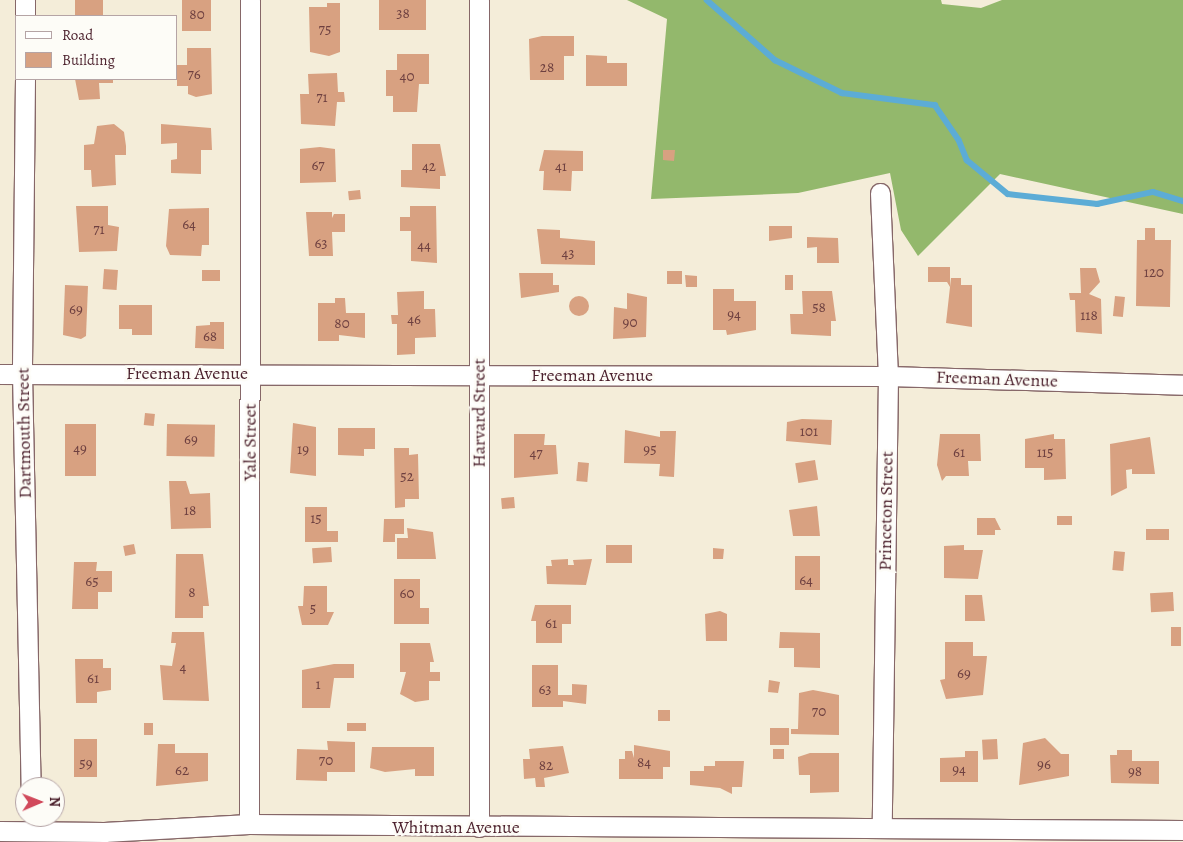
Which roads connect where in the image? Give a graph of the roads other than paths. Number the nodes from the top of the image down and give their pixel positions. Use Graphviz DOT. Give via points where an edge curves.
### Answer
graph roads {
  1 [pos="25,0"];
  2 [pos="250,0"];
  3 [pos="479,0"];
  4 [pos="25,15"];
  5 [pos="25,80"];
  6 [pos="880,194"];
  7 [pos="250,372"];
  8 [pos="22,373"];
  9 [pos="0,374"];
  10 [pos="479,374"];
  11 [pos="888,376"];
  12 [pos="1183,385"];
  13 [pos="32,777"];
  14 [pos="249,824"];
  15 [pos="16,827"];
  16 [pos="49,827"];
  17 [pos="479,827"];
  18 [pos="882,828"];
  19 [pos="0,830"];
  20 [pos="1183,830"];
  21 [pos="104,837"];
  1 -- 4 [label="street"];
  2 -- 7 [label="street, Yale Street"];
  3 -- 10 [label="street, Harvard Street"];
  5 -- 8 [label="street, Dartmouth Street"];
  6 -- 11 [label="street, Princeton Street"];
  7 -- 8 [label="street, Freeman Avenue"];
  7 -- 10 [label="street, Freeman Avenue"];
  7 -- 14 [label="street, Yale Street"];
  8 -- 9 [label="street, Freeman Avenue"];
  8 -- 13 [label="street, Dartmouth Street"];
  10 -- 11 [label="street, Freeman Avenue"];
  10 -- 17 [label="street, Harvard Street"];
  11 -- 12 [label="street, Freeman Avenue"];
  11 -- 18 [label="street, Princeton Street"];
  14 -- 17 [label="street, Whitman Avenue"];
  14 -- 21 [label="street, Whitman Avenue"];
  15 -- 19 [label="street, Whitman Avenue"];
  16 -- 21 [label="street, Whitman Avenue"];
  17 -- 18 [label="street, Whitman Avenue"];
  18 -- 20 [label="street, Whitman Avenue"];
}
